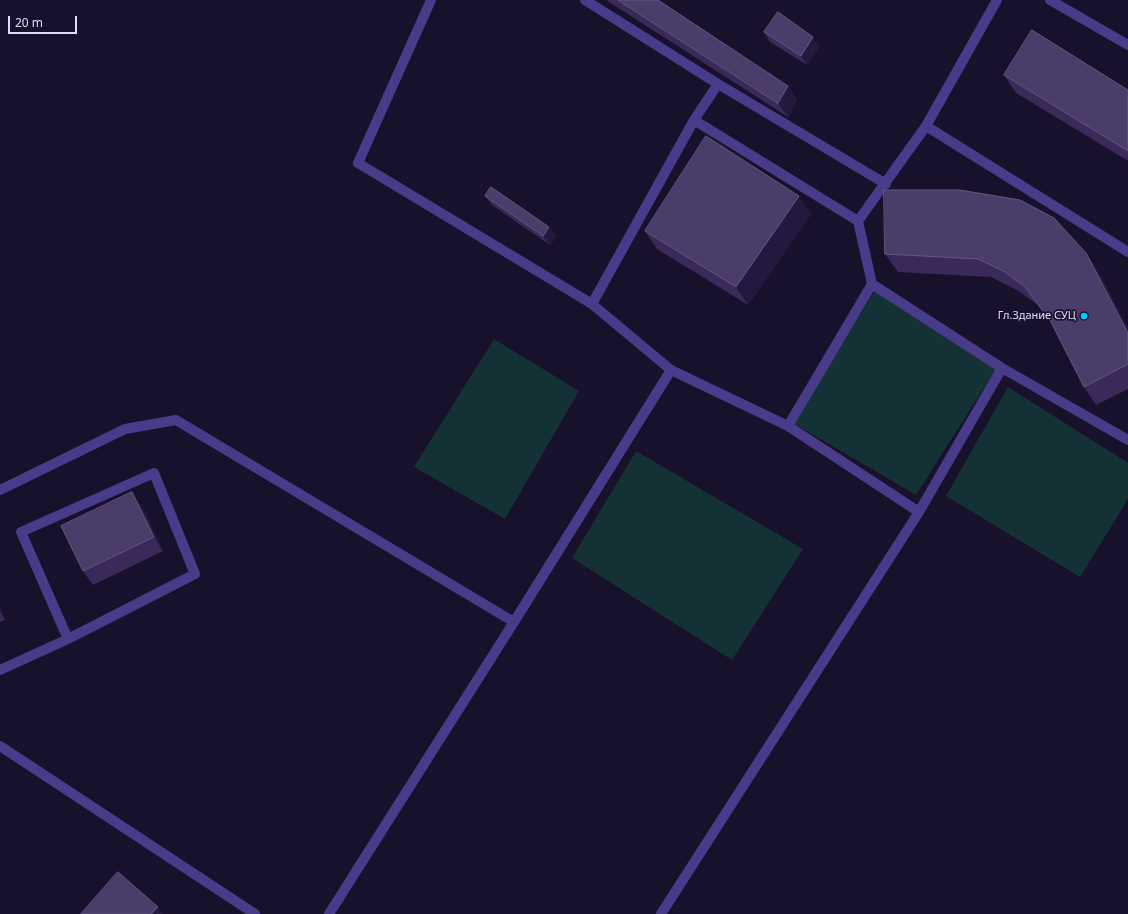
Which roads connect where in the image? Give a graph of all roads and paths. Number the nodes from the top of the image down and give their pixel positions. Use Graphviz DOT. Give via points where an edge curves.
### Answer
graph roads {
  1 [pos="431,0"];
  2 [pos="585,0"];
  3 [pos="997,0"];
  4 [pos="1050,0"];
  5 [pos="1128,45"];
  6 [pos="718,84"];
  7 [pos="694,120"];
  8 [pos="926,126"];
  9 [pos="886,184"];
  10 [pos="858,221"];
  11 [pos="1128,252"];
  12 [pos="872,284"];
  13 [pos="592,304"];
  14 [pos="1002,368"];
  15 [pos="671,370"];
  16 [pos="788,426"];
  17 [pos="1128,440"];
  18 [pos="0,490"];
  19 [pos="919,512"];
  20 [pos="514,622"];
  21 [pos="68,639"];
  22 [pos="0,670"];
  23 [pos="0,746"];
  24 [pos="255,914"];
  25 [pos="329,914"];
  26 [pos="661,914"];
  1 -- 13 [label="lane" via="358,163"];
  2 -- 6 [label="lane"];
  3 -- 8 [label="lane"];
  4 -- 5 [label="lane"];
  6 -- 7 [label="lane"];
  6 -- 9 [label="lane"];
  7 -- 10 [label="lane"];
  7 -- 13 [label="lane"];
  8 -- 9 [label="lane"];
  8 -- 11 [label="lane"];
  9 -- 10 [label="lane"];
  10 -- 12 [label="lane"];
  12 -- 14 [label="lane"];
  12 -- 16 [label="lane"];
  13 -- 15 [label="lane"];
  14 -- 17 [label="lane"];
  14 -- 19 [label="lane"];
  15 -- 16 [label="lane"];
  15 -- 20 [label="lane"];
  16 -- 19 [label="lane"];
  18 -- 20 [label="lane" via="125,429 176,420"];
  19 -- 26 [label="lane"];
  20 -- 25 [label="lane"];
  21 -- 21 [label="lane" via="195,574 154,473 21,532"];
  21 -- 22 [label="lane"];
  23 -- 24 [label="lane"];
}
